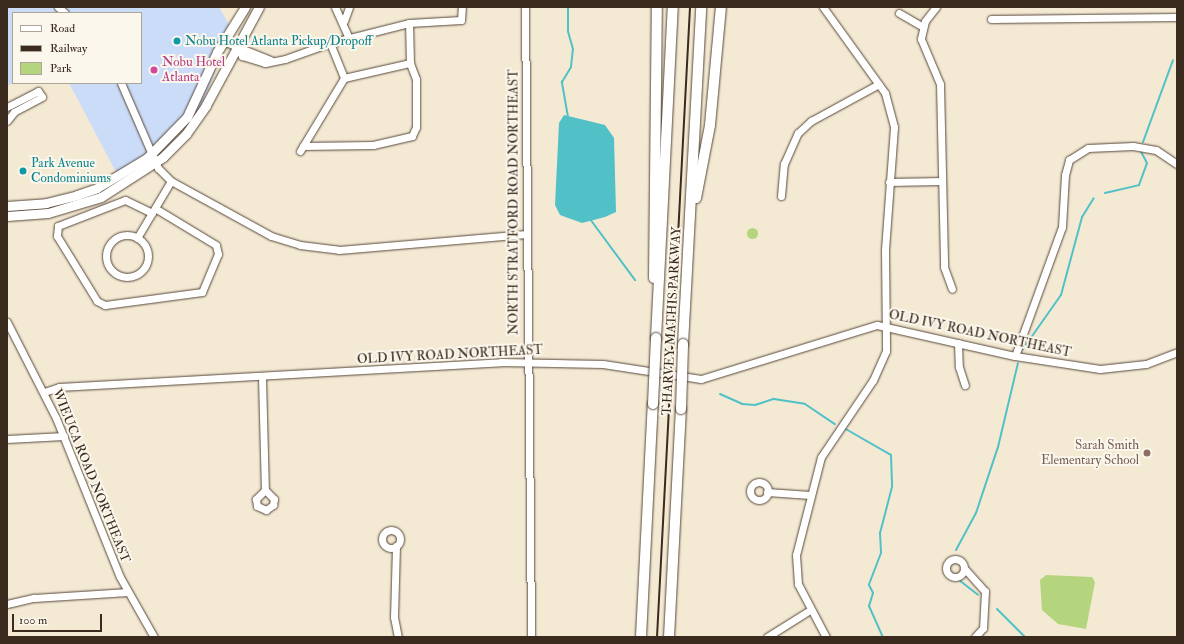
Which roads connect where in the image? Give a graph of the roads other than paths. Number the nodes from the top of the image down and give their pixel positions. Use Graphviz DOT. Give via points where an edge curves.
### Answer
graph roads {
  1 [pos="244,7"];
  2 [pos="259,7"];
  3 [pos="336,7"];
  4 [pos="349,7"];
  5 [pos="462,7"];
  6 [pos="525,7"];
  7 [pos="657,7"];
  8 [pos="674,7"];
  9 [pos="701,7"];
  10 [pos="721,7"];
  11 [pos="823,7"];
  12 [pos="936,7"];
  13 [pos="899,13"];
  14 [pos="1177,17"];
  15 [pos="991,19"];
  16 [pos="344,21"];
  17 [pos="409,23"];
  18 [pos="922,28"];
  19 [pos="349,38"];
  20 [pos="223,41"];
  21 [pos="330,43"];
  22 [pos="237,49"];
  23 [pos="410,63"];
  24 [pos="344,78"];
  25 [pos="122,84"];
  26 [pos="879,84"];
  27 [pos="7,107"];
  28 [pos="7,122"];
  29 [pos="152,159"];
  30 [pos="1177,164"];
  31 [pos="171,181"];
  32 [pos="890,182"];
  33 [pos="942,182"];
  34 [pos="781,196"];
  35 [pos="7,206"];
  36 [pos="154,210"];
  37 [pos="7,216"];
  38 [pos="690,221"];
  39 [pos="526,234"];
  40 [pos="137,238"];
  41 [pos="952,289"];
  42 [pos="7,322"];
  43 [pos="888,326"];
  44 [pos="656,338"];
  45 [pos="958,343"];
  46 [pos="1177,352"];
  47 [pos="1015,356"];
  48 [pos="528,361"];
  49 [pos="262,378"];
  50 [pos="965,385"];
  51 [pos="44,392"];
  52 [pos="64,436"];
  53 [pos="7,439"];
  54 [pos="265,490"];
  55 [pos="767,492"];
  56 [pos="810,495"];
  57 [pos="396,546"];
  58 [pos="964,568"];
  59 [pos="128,592"];
  60 [pos="7,604"];
  61 [pos="810,610"];
  62 [pos="154,637"];
  63 [pos="398,637"];
  64 [pos="531,637"];
  65 [pos="641,637"];
  66 [pos="669,637"];
  67 [pos="767,637"];
  68 [pos="826,637"];
  69 [pos="975,637"];
  1 -- 20 [label="main road"];
  2 -- 22 [label="main road"];
  3 -- 16 [label="street"];
  4 -- 16 [label="street"];
  5 -- 17 [label="street" via="461,20"];
  6 -- 39 [label="street, NORTH STRATFORD ROAD NORTHEAST"];
  7 -- 44 [label="highway" via="652,230"];
  8 -- 44 [label="highway, T HARVEY MATHIS PARKWAY"];
  9 -- 38 [label="highway, T HARVEY MATHIS PARKWAY"];
  10 -- 38 [label="highway" via="710,125"];
  11 -- 26 [label="street"];
  12 -- 18 [label="street"];
  13 -- 18 [label="street"];
  14 -- 15 [label="street"];
  16 -- 19 [label="street"];
  17 -- 19 [label="street"];
  17 -- 23 [label="street"];
  18 -- 33 [label="street" via="923,49 940,84"];
  19 -- 21 [label="street"];
  20 -- 22 [label="street"];
  20 -- 29 [label="main road" via="187,116"];
  21 -- 22 [label="street" via="285,59 265,63 242,56"];
  21 -- 24 [label="street"];
  22 -- 29 [label="main road" via="192,125"];
  23 -- 24 [label="street"];
  23 -- 24 [label="street" via="416,79 416,127 412,136 373,145 302,148"];
  25 -- 29 [label="street"];
  26 -- 32 [label="street" via="891,109 894,128"];
  26 -- 34 [label="street" via="811,121 798,133 785,158"];
  27 -- 28 [label="street" via="38,91 42,97 14,112"];
  29 -- 31 [label="street"];
  29 -- 35 [label="main road" via="97,188 46,203"];
  29 -- 37 [label="main road" via="101,197 48,213"];
  30 -- 47 [label="street" via="1156,150 1133,146 1088,148 1070,160 1065,175 1062,227"];
  31 -- 36 [label="street"];
  31 -- 39 [label="street" via="257,230 315,247 363,249"];
  32 -- 33 [label="street"];
  32 -- 43 [label="street" via="885,249"];
  33 -- 41 [label="street" via="944,267"];
  36 -- 36 [label="street" via="125,200 58,226 57,236 97,301 105,305 202,292 218,254 216,245"];
  36 -- 40 [label="street"];
  38 -- 66 [label="highway, T HARVEY MATHIS PARKWAY, bridge"];
  39 -- 48 [label="street, NORTH STRATFORD ROAD NORTHEAST"];
  40 -- 40 [label="street" via="147,250 146,265 137,274 118,275 108,264 110,245 120,237"];
  42 -- 51 [label="street, WIEUCA ROAD NORTHEAST"];
  43 -- 45 [label="street, OLD IVY ROAD NORTHEAST"];
  43 -- 48 [label="street, OLD IVY ROAD NORTHEAST" via="868,327 726,374 701,379 603,364"];
  43 -- 56 [label="street" via="886,351 878,372 826,447"];
  44 -- 65 [label="highway, T HARVEY MATHIS PARKWAY, bridge"];
  45 -- 47 [label="street, OLD IVY ROAD NORTHEAST"];
  45 -- 50 [label="street" via="959,368"];
  46 -- 47 [label="street, OLD IVY ROAD NORTHEAST" via="1146,364 1113,369"];
  48 -- 49 [label="street, OLD IVY ROAD NORTHEAST"];
  48 -- 64 [label="street, NORTH STRATFORD ROAD NORTHEAST"];
  49 -- 51 [label="street, OLD IVY ROAD NORTHEAST" via="58,387"];
  49 -- 54 [label="street"];
  51 -- 52 [label="street, WIEUCA ROAD NORTHEAST"];
  52 -- 53 [label="street"];
  52 -- 59 [label="street, WIEUCA ROAD NORTHEAST"];
  55 -- 56 [label="street"];
  56 -- 61 [label="street" via="795,565 798,584"];
  57 -- 63 [label="street" via="394,617"];
  58 -- 69 [label="street" via="985,591 983,628"];
  59 -- 60 [label="street" via="34,598"];
  59 -- 62 [label="street, WIEUCA ROAD NORTHEAST"];
  61 -- 67 [label="street"];
  61 -- 68 [label="street"];
}
